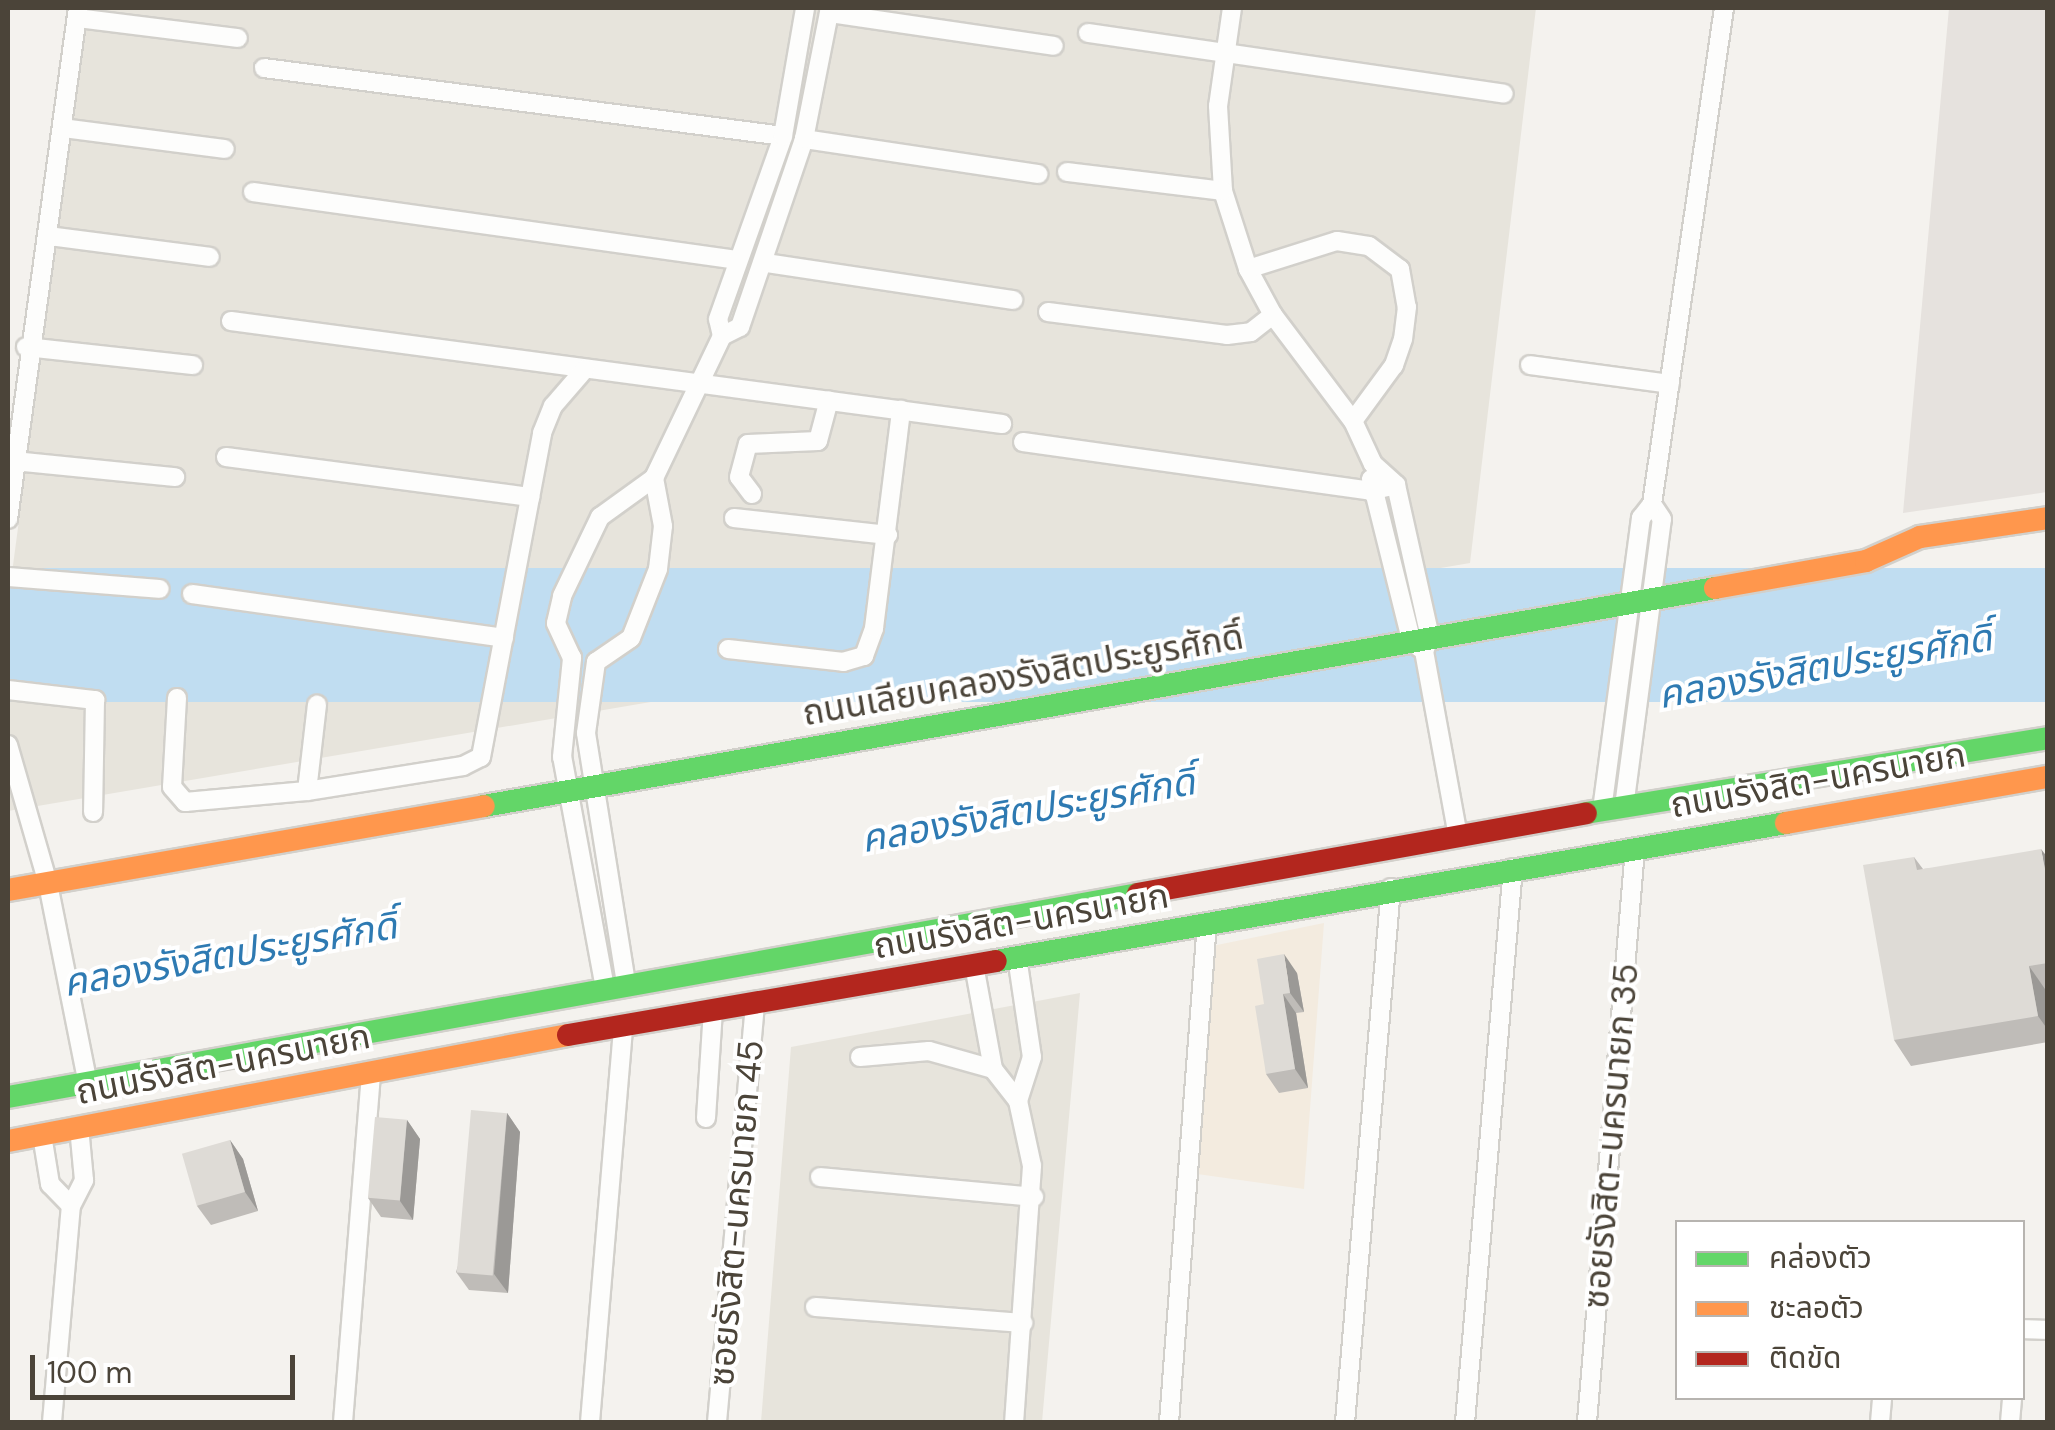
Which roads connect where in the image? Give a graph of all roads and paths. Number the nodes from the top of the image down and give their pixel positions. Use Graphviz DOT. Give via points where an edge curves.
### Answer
graph roads {
  1 [pos="785,8"];
  2 [pos="1232,8"];
  3 [pos="1724,8"];
  4 [pos="805,9"];
  5 [pos="829,10"];
  6 [pos="77,13"];
  7 [pos="1088,34"];
  8 [pos="238,38"];
  9 [pos="1054,46"];
  10 [pos="1222,51"];
  11 [pos="264,68"];
  12 [pos="1504,94"];
  13 [pos="62,128"];
  14 [pos="783,136"];
  15 [pos="804,139"];
  16 [pos="225,149"];
  17 [pos="1067,172"];
  18 [pos="1038,174"];
  19 [pos="1222,190"];
  20 [pos="253,192"];
  21 [pos="48,236"];
  22 [pos="210,257"];
  23 [pos="738,260"];
  24 [pos="766,263"];
  25 [pos="1248,269"];
  26 [pos="1013,300"];
  27 [pos="1048,312"];
  28 [pos="1273,316"];
  29 [pos="231,321"];
  30 [pos="722,336"];
  31 [pos="26,347"];
  32 [pos="194,365"];
  33 [pos="1530,365"];
  34 [pos="586,369"];
  35 [pos="696,383"];
  36 [pos="1670,384"];
  37 [pos="828,400"];
  38 [pos="901,410"];
  39 [pos="1353,421"];
  40 [pos="1002,424"];
  41 [pos="1023,442"];
  42 [pos="226,456"];
  43 [pos="14,461"];
  44 [pos="1373,464"];
  45 [pos="175,477"];
  46 [pos="654,478"];
  47 [pos="1396,486"];
  48 [pos="1370,491"];
  49 [pos="752,494"];
  50 [pos="530,497"];
  51 [pos="734,518"];
  52 [pos="2048,518"];
  53 [pos="8,519"];
  54 [pos="888,535"];
  55 [pos="8,577"];
  56 [pos="160,589"];
  57 [pos="192,594"];
  58 [pos="1641,600"];
  59 [pos="504,638"];
  60 [pos="1422,643"];
  61 [pos="728,649"];
  62 [pos="572,658"];
  63 [pos="596,662"];
  64 [pos="8,690"];
  65 [pos="177,698"];
  66 [pos="317,705"];
  67 [pos="2048,738"];
  68 [pos="8,745"];
  69 [pos="2048,777"];
  70 [pos="307,792"];
  71 [pos="580,792"];
  72 [pos="1614,798"];
  73 [pos="92,812"];
  74 [pos="1458,837"];
  75 [pos="1635,849"];
  76 [pos="1513,868"];
  77 [pos="1391,888"];
  78 [pos="8,890"];
  79 [pos="50,894"];
  80 [pos="1208,924"];
  81 [pos="1017,958"];
  82 [pos="974,965"];
  83 [pos="613,975"];
  84 [pos="755,1004"];
  85 [pos="714,1011"];
  86 [pos="623,1026"];
  87 [pos="860,1057"];
  88 [pos="993,1069"];
  89 [pos="371,1072"];
  90 [pos="87,1079"];
  91 [pos="8,1097"];
  92 [pos="1018,1101"];
  93 [pos="706,1118"];
  94 [pos="79,1128"];
  95 [pos="42,1135"];
  96 [pos="8,1141"];
  97 [pos="820,1176"];
  98 [pos="1034,1197"];
  99 [pos="71,1206"];
  100 [pos="814,1307"];
  101 [pos="1023,1323"];
  102 [pos="52,1422"];
  103 [pos="343,1422"];
  104 [pos="590,1422"];
  105 [pos="718,1422"];
  106 [pos="1014,1422"];
  107 [pos="1169,1422"];
  108 [pos="1345,1422"];
  109 [pos="1465,1422"];
  110 [pos="1587,1422"];
  1 -- 4 [label="street"];
  2 -- 10 [label="street"];
  3 -- 36 [label="street"];
  4 -- 14 [label="street"];
  5 -- 9 [label="street"];
  5 -- 15 [label="street"];
  6 -- 8 [label="street"];
  6 -- 13 [label="street"];
  7 -- 10 [label="street"];
  10 -- 12 [label="street"];
  10 -- 19 [label="street"];
  11 -- 14 [label="street"];
  13 -- 16 [label="street"];
  13 -- 21 [label="street"];
  14 -- 23 [label="street"];
  15 -- 18 [label="street"];
  15 -- 24 [label="street"];
  17 -- 19 [label="street"];
  19 -- 25 [label="street"];
  20 -- 23 [label="street"];
  21 -- 22 [label="street"];
  21 -- 31 [label="street"];
  23 -- 30 [label="street" via="718,319"];
  24 -- 26 [label="street"];
  24 -- 30 [label="street" via="740,327"];
  25 -- 28 [label="street"];
  25 -- 39 [label="street" via="1337,241 1369,246 1400,269 1408,308 1403,339 1394,365"];
  27 -- 28 [label="street" via="1227,335 1250,332"];
  28 -- 39 [label="street"];
  29 -- 34 [label="street"];
  30 -- 35 [label="street"];
  31 -- 32 [label="street"];
  31 -- 43 [label="street"];
  33 -- 36 [label="street"];
  34 -- 35 [label="street"];
  34 -- 50 [label="street" via="552,406"];
  35 -- 37 [label="street"];
  35 -- 46 [label="street"];
  36 -- 58 [label="street" via="1652,504 1662,520"];
  37 -- 38 [label="street"];
  37 -- 49 [label="street" via="818,441 748,444 739,477"];
  38 -- 40 [label="street"];
  38 -- 54 [label="street"];
  39 -- 44 [label="street"];
  41 -- 48 [label="street"];
  42 -- 50 [label="street"];
  43 -- 45 [label="street"];
  43 -- 53 [label="street"];
  44 -- 47 [label="street"];
  44 -- 48 [label="street"];
  46 -- 62 [label="street" via="600,518 562,596 556,623"];
  46 -- 63 [label="street" via="663,526 658,569 631,638"];
  47 -- 48 [label="street"];
  47 -- 60 [label="street"];
  48 -- 60 [label="street"];
  50 -- 59 [label="street"];
  51 -- 54 [label="street"];
  52 -- 58 [label="main road, ถนนเลียบคลองรังสิตประยูรศักดิ์" via="1938,533 1866,560"];
  54 -- 61 [label="street" via="864,656 843,662"];
  55 -- 56 [label="street"];
  57 -- 59 [label="street"];
  58 -- 60 [label="main road, ถนนเลียบคลองรังสิตประยูรศักดิ์"];
  58 -- 72 [label="street" via="1627,632"];
  58 -- 72 [label="street" via="1646,634"];
  59 -- 70 [label="street" via="481,756 464,766"];
  60 -- 71 [label="main road, ถนนเลียบคลองรังสิตประยูรศักดิ์"];
  60 -- 74 [label="street"];
  62 -- 63 [label="street"];
  62 -- 71 [label="street" via="561,730"];
  63 -- 71 [label="street"];
  64 -- 73 [label="street" via="95,700"];
  65 -- 70 [label="street" via="176,796 203,805"];
  66 -- 70 [label="street"];
  67 -- 72 [label="main road, ถนนรังสิต-นครนายก"];
  68 -- 79 [label="street"];
  69 -- 75 [label="main road, ถนนรังสิต-นครนายก"];
  71 -- 79 [label="main road, ถนนเลียบคลองรังสิตประยูรศักดิ์"];
  71 -- 83 [label="street" via="575,823"];
  71 -- 83 [label="street" via="596,817"];
  72 -- 74 [label="main road, ถนนรังสิต-นครนายก"];
  74 -- 83 [label="main road, ถนนรังสิต-นครนายก"];
  75 -- 76 [label="main road, ถนนรังสิต-นครนายก"];
  75 -- 110 [label="street, ซอยรังสิต-นครนายก 35"];
  76 -- 77 [label="main road, ถนนรังสิต-นครนายก"];
  76 -- 109 [label="street"];
  77 -- 80 [label="main road, ถนนรังสิต-นครนายก"];
  77 -- 108 [label="street"];
  78 -- 79 [label="main road, ถนนเลียบคลองรังสิตประยูรศักดิ์"];
  79 -- 90 [label="street"];
  80 -- 81 [label="main road, ถนนรังสิต-นครนายก"];
  80 -- 107 [label="street"];
  81 -- 82 [label="main road, ถนนรังสิต-นครนายก"];
  81 -- 92 [label="street" via="1032,1057"];
  82 -- 84 [label="main road, ถนนรังสิต-นครนายก"];
  82 -- 88 [label="street"];
  83 -- 90 [label="main road, ถนนรังสิต-นครนายก"];
  84 -- 85 [label="main road, ถนนรังสิต-นครนายก"];
  84 -- 105 [label="street, ซอยรังสิต-นครนายก 45"];
  85 -- 86 [label="main road, ถนนรังสิต-นครนายก"];
  85 -- 93 [label="street"];
  86 -- 89 [label="main road, ถนนรังสิต-นครนายก"];
  86 -- 104 [label="street"];
  87 -- 88 [label="street" via="929,1051"];
  88 -- 92 [label="street"];
  89 -- 94 [label="main road, ถนนรังสิต-นครนายก"];
  89 -- 103 [label="street"];
  90 -- 91 [label="main road, ถนนรังสิต-นครนายก"];
  92 -- 98 [label="street"];
  94 -- 95 [label="main road, ถนนรังสิต-นครนายก"];
  94 -- 99 [label="street" via="84,1180"];
  95 -- 96 [label="main road, ถนนรังสิต-นครนายก"];
  95 -- 99 [label="street" via="50,1184"];
  97 -- 98 [label="street"];
  98 -- 101 [label="street"];
  99 -- 102 [label="street"];
  100 -- 101 [label="street"];
  101 -- 106 [label="street"];
}
